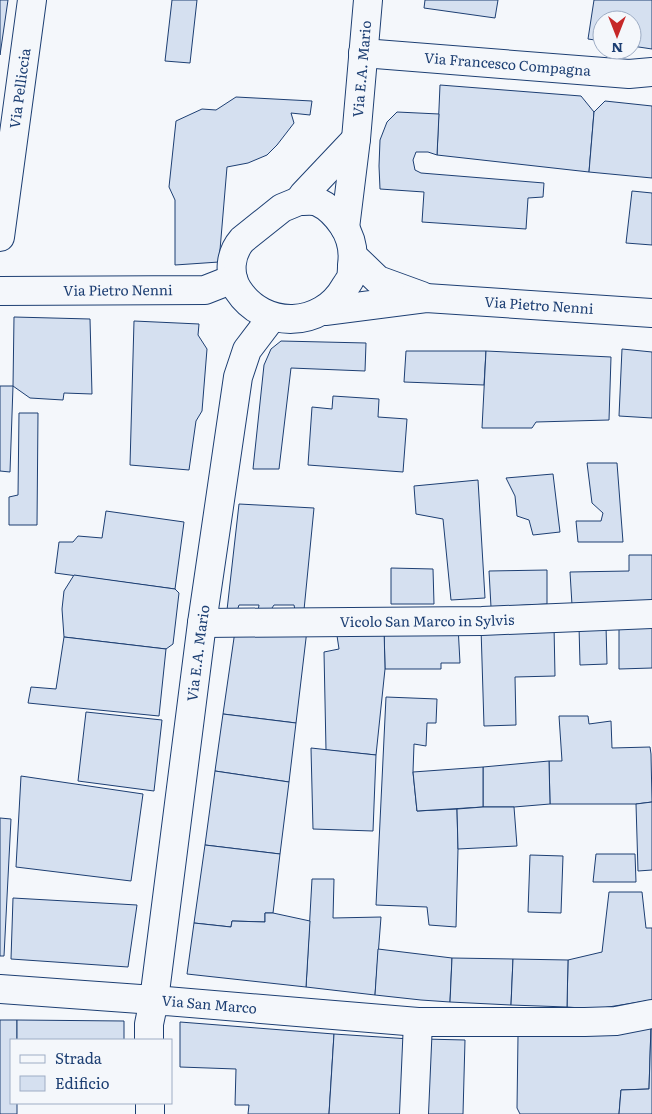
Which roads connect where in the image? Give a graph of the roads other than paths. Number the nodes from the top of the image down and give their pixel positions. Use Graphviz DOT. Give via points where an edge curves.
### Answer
graph roads {
  1 [pos="32,0"];
  2 [pos="368,0"];
  3 [pos="363,53"];
  4 [pos="652,72"];
  5 [pos="356,139"];
  6 [pos="299,201"];
  7 [pos="345,228"];
  8 [pos="0,237"];
  9 [pos="353,256"];
  10 [pos="233,280"];
  11 [pos="0,292"];
  12 [pos="426,298"];
  13 [pos="324,310"];
  14 [pos="652,313"];
  15 [pos="272,317"];
  16 [pos="652,614"];
  17 [pos="202,623"];
  18 [pos="0,989"];
  19 [pos="154,1000"];
  20 [pos="652,1014"];
  21 [pos="418,1022"];
  22 [pos="149,1039"];
  23 [pos="414,1114"];
  1 -- 8 [label="main road, Via Pelliccia"];
  2 -- 3 [label="main road, Via E.A. Mario"];
  3 -- 4 [label="main road, Via Francesco Compagna" via="630,74"];
  3 -- 5 [label="main road, Via E.A. Mario"];
  5 -- 6 [label="main road"];
  5 -- 7 [label="main road, Via E.A. Mario"];
  6 -- 7 [label="main road" via="317,202 335,214"];
  6 -- 10 [label="main road" via="282,208 242,240 232,263"];
  7 -- 9 [label="main road"];
  9 -- 12 [label="main road, Via Pietro Nenni" via="378,280"];
  9 -- 13 [label="main road" via="351,277 340,296"];
  10 -- 11 [label="main road, Via Pietro Nenni" via="205,290"];
  10 -- 15 [label="main road" via="253,306"];
  12 -- 13 [label="main road, Via Pietro Nenni"];
  12 -- 14 [label="main road, Via Pietro Nenni"];
  13 -- 15 [label="main road" via="314,316 293,320"];
  15 -- 17 [label="main road, Via E.A. Mario" via="247,350 238,377"];
  16 -- 17 [label="main road, Vicolo San Marco in Sylvis" via="482,621"];
  17 -- 19 [label="main road, Via E.A. Mario"];
  18 -- 19 [label="main road, Via San Marco"];
  19 -- 21 [label="main road, Via San Marco"];
  19 -- 22 [label="main road, Via E.A. Mario"];
  20 -- 21 [label="main road, Via San Marco" via="616,1021"];
  21 -- 23 [label="main road"];
}
